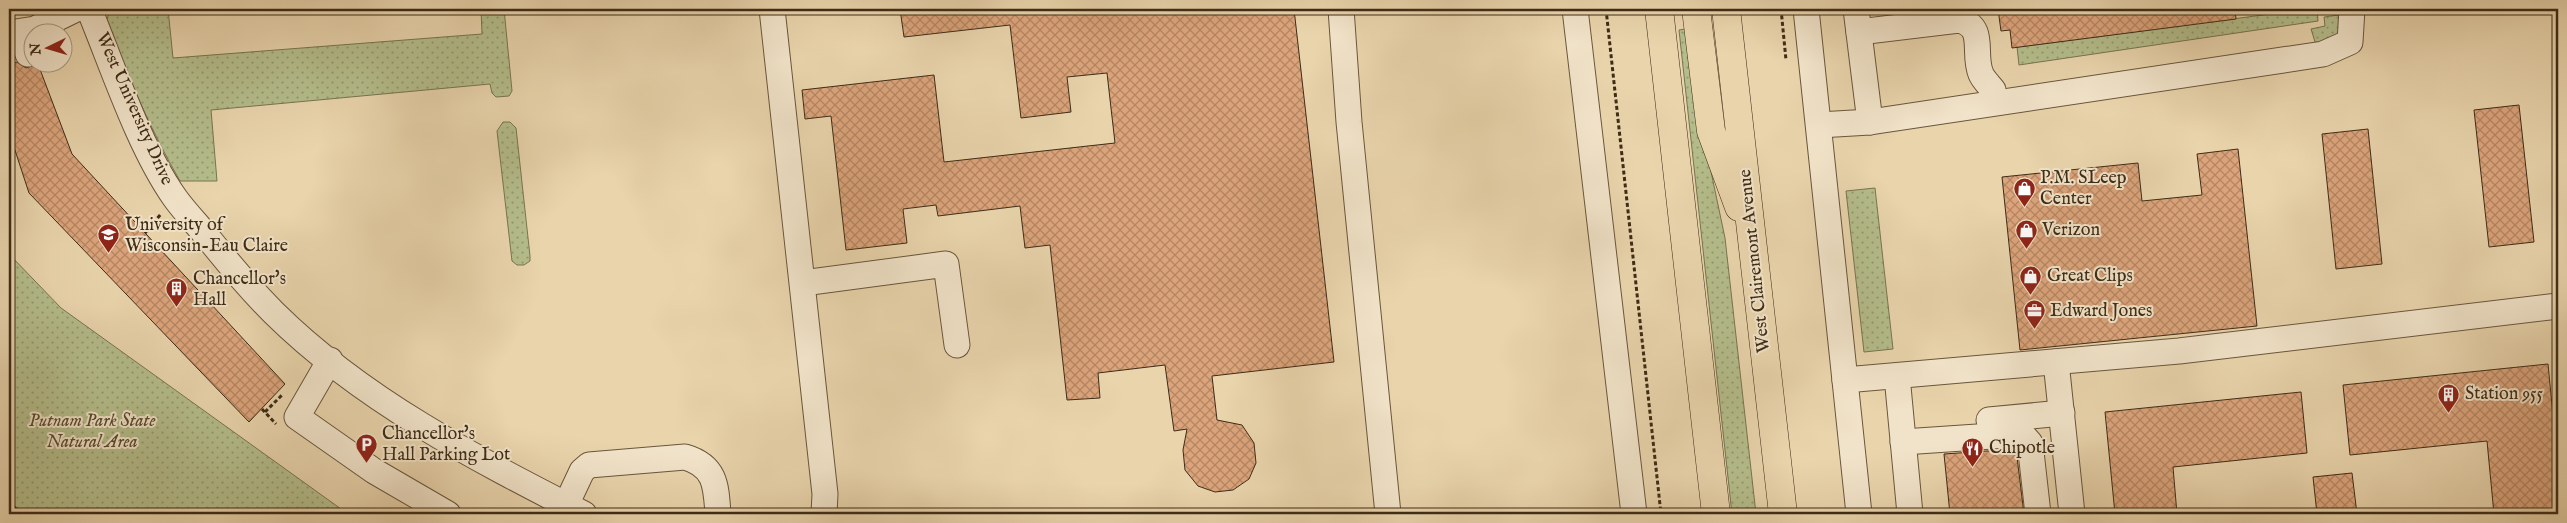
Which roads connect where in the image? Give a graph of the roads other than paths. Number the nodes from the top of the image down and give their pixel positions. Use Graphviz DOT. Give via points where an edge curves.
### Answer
graph roads {
  1 [pos="76,9"];
  2 [pos="89,9"];
  3 [pos="772,9"];
  4 [pos="1341,9"];
  5 [pos="1575,9"];
  6 [pos="1659,9"];
  7 [pos="1696,9"];
  8 [pos="1726,9"];
  9 [pos="1806,9"];
  10 [pos="1983,9"];
  11 [pos="2352,9"];
  12 [pos="1857,20"];
  13 [pos="19,40"];
  14 [pos="1993,96"];
  15 [pos="1870,122"];
  16 [pos="1819,125"];
  17 [pos="1753,241"];
  18 [pos="803,283"];
  19 [pos="2558,306"];
  20 [pos="957,345"];
  21 [pos="330,360"];
  22 [pos="2056,362"];
  23 [pos="1897,376"];
  24 [pos="1845,380"];
  25 [pos="2062,413"];
  26 [pos="2021,417"];
  27 [pos="1902,435"];
  28 [pos="575,510"];
  29 [pos="448,514"];
  30 [pos="718,514"];
  31 [pos="824,514"];
  32 [pos="1388,514"];
  33 [pos="1634,514"];
  34 [pos="1716,514"];
  35 [pos="1783,514"];
  36 [pos="1859,514"];
  37 [pos="1910,514"];
  38 [pos="2038,514"];
  39 [pos="2048,514"];
  40 [pos="2072,514"];
  1 -- 13 [label="street"];
  2 -- 21 [label="street, West University Drive" via="143,138 175,198 274,313"];
  3 -- 18 [label="street"];
  4 -- 32 [label="street" via="1349,122"];
  5 -- 33 [label="street"];
  6 -- 34 [label="main road"];
  7 -- 17 [label="main road" via="1711,131"];
  8 -- 17 [label="main road, West Clairemont Avenue"];
  9 -- 16 [label="street"];
  10 -- 14 [label="street"];
  11 -- 14 [label="street" via="2350,42 2323,54"];
  12 -- 14 [label="street" via="1968,22 1975,29 1980,73"];
  12 -- 15 [label="street"];
  14 -- 15 [label="street"];
  15 -- 16 [label="street"];
  16 -- 24 [label="street"];
  17 -- 35 [label="main road, West Clairemont Avenue"];
  18 -- 20 [label="street" via="946,264"];
  18 -- 31 [label="street" via="825,494"];
  19 -- 22 [label="street" via="2280,340"];
  21 -- 28 [label="street, West University Drive" via="428,430"];
  21 -- 29 [label="street" via="297,417 374,471"];
  22 -- 23 [label="street"];
  22 -- 25 [label="street"];
  23 -- 24 [label="street"];
  23 -- 27 [label="street"];
  24 -- 36 [label="street"];
  25 -- 26 [label="street"];
  25 -- 40 [label="street"];
  26 -- 27 [label="street"];
  26 -- 39 [label="street" via="2039,437"];
  27 -- 37 [label="street"];
  27 -- 38 [label="street" via="2022,434 2030,443"];
  28 -- 30 [label="street" via="582,471 589,465 685,457 699,461 711,473"];
}
